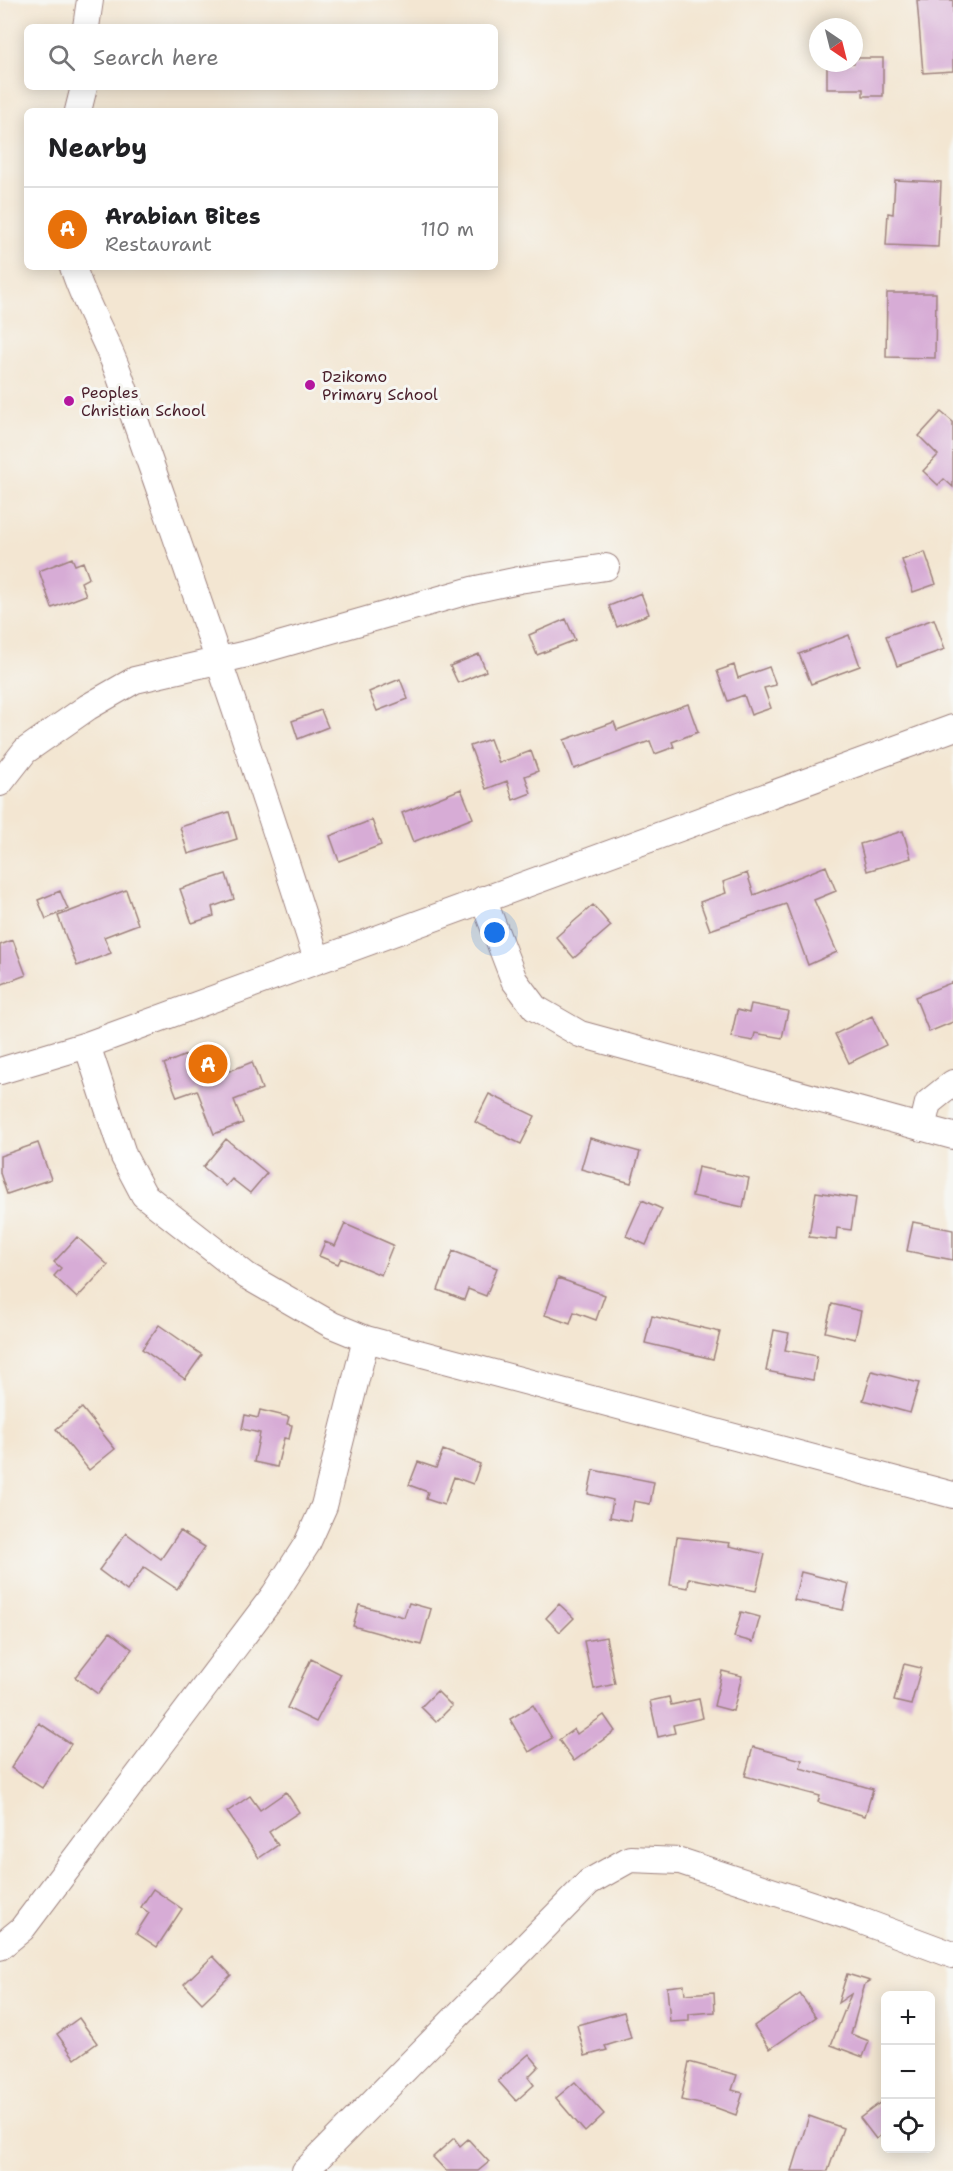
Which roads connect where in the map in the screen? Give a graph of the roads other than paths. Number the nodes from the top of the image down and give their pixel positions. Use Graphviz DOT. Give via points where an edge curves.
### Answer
graph roads {
  1 [pos="90,0"];
  2 [pos="86,24"];
  3 [pos="83,90"];
  4 [pos="79,108"];
  5 [pos="74,270"];
  6 [pos="606,567"];
  7 [pos="217,661"];
  8 [pos="953,728"];
  9 [pos="0,783"];
  10 [pos="483,900"];
  11 [pos="317,960"];
  12 [pos="87,1045"];
  13 [pos="0,1071"];
  14 [pos="953,1083"];
  15 [pos="922,1128"];
  16 [pos="953,1136"];
  17 [pos="366,1339"];
  18 [pos="953,1495"];
  19 [pos="0,1947"];
  20 [pos="953,1955"];
  21 [pos="305,2171"];
  1 -- 2 [label="street"];
  3 -- 4 [label="street"];
  5 -- 7 [label="street" via="120,376"];
  6 -- 7 [label="street" via="471,590"];
  7 -- 9 [label="street" via="135,680 25,751"];
  7 -- 11 [label="street" via="251,749"];
  8 -- 10 [label="street"];
  10 -- 11 [label="street"];
  10 -- 15 [label="street" via="514,980 535,1008 556,1022 580,1034"];
  11 -- 12 [label="street"];
  12 -- 13 [label="street"];
  12 -- 17 [label="street" via="124,1157 144,1195 247,1276 332,1325"];
  14 -- 15 [label="street" via="928,1103"];
  15 -- 16 [label="street"];
  17 -- 18 [label="street"];
  17 -- 19 [label="street" via="324,1506 307,1544 274,1595 22,1929"];
  20 -- 21 [label="street" via="680,1861 630,1859 589,1882"];
}
